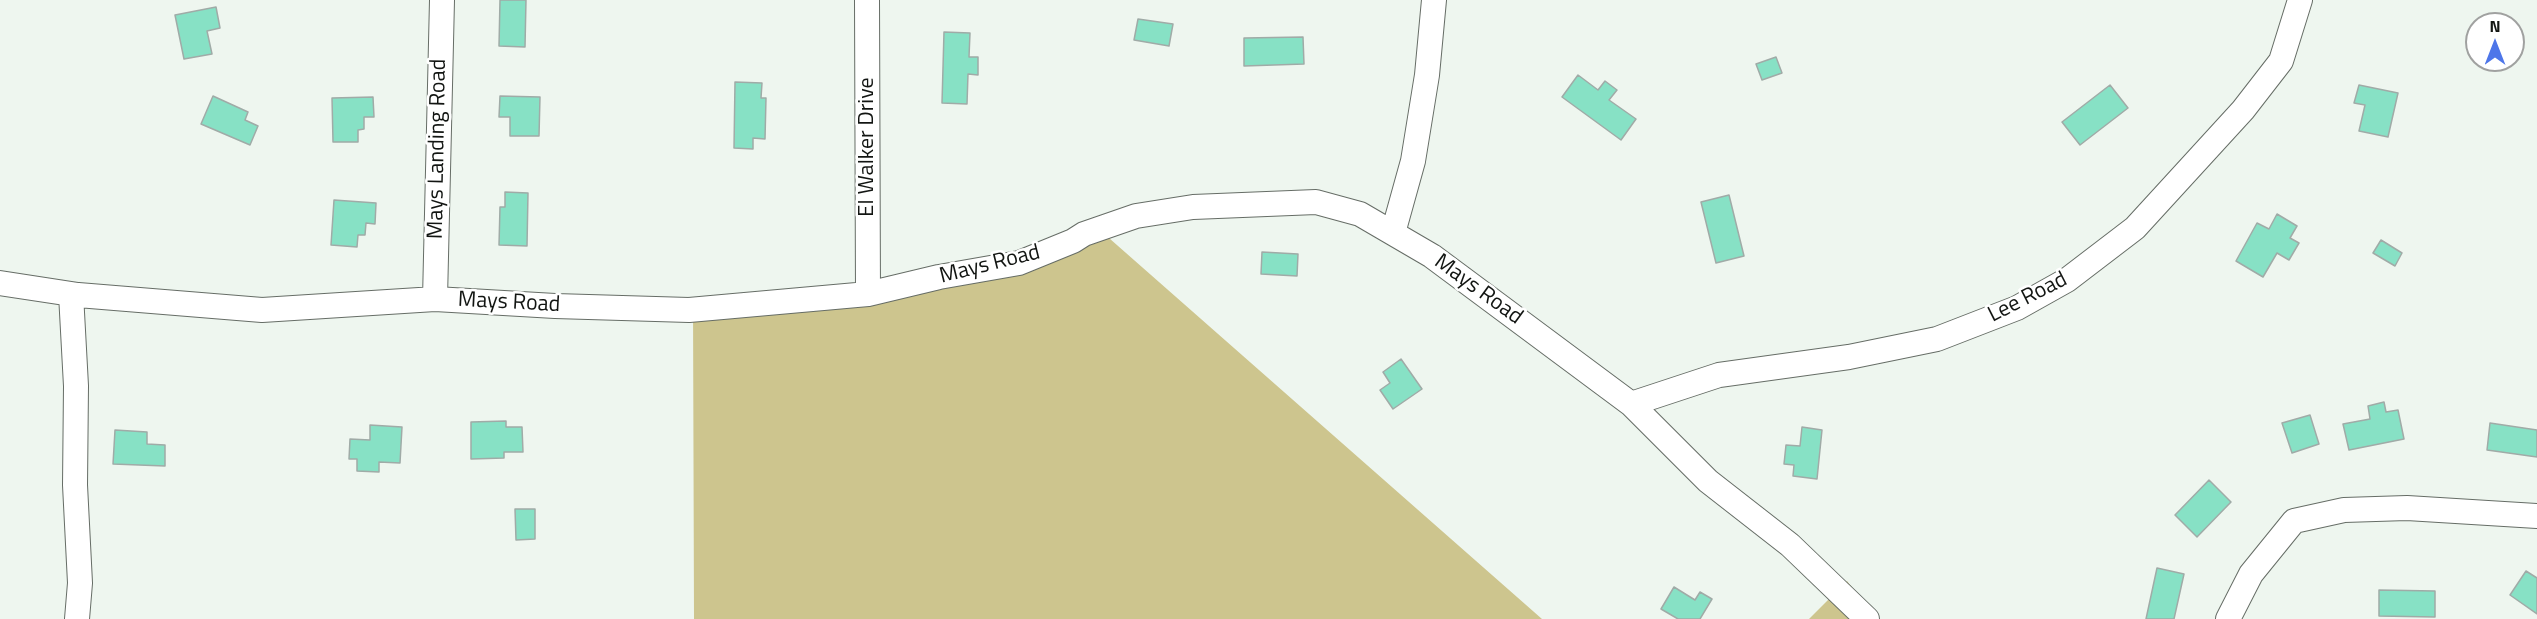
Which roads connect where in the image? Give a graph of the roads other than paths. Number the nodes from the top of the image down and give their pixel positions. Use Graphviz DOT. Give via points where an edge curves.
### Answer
graph roads {
  1 [pos="442,0"];
  2 [pos="867,0"];
  3 [pos="1434,0"];
  4 [pos="2300,0"];
  5 [pos="1394,233"];
  6 [pos="0,283"];
  7 [pos="71,294"];
  8 [pos="868,294"];
  9 [pos="435,299"];
  10 [pos="1631,404"];
  11 [pos="2537,516"];
  12 [pos="77,619"];
  13 [pos="1867,619"];
  14 [pos="2228,619"];
  1 -- 9 [label="street, Mays Landing Road"];
  2 -- 8 [label="street, El Walker Drive"];
  3 -- 5 [label="street" via="1413,161"];
  4 -- 10 [label="street, Lee Road" via="2282,61 2243,110 2135,228 2067,280 2017,308 1936,339 1849,357 1719,375"];
  5 -- 8 [label="street, Mays Road" via="1360,214 1316,202 1193,207 1136,216 1019,262"];
  5 -- 10 [label="street, Mays Road" via="1432,256"];
  6 -- 7 [label="street, Mays Road"];
  7 -- 9 [label="street, Mays Road" via="262,310"];
  7 -- 12 [label="street" via="80,584"];
  8 -- 9 [label="street, Mays Road" via="688,310"];
  10 -- 13 [label="street, Mays Road" via="1708,481 1790,545"];
  11 -- 14 [label="street" via="2407,508 2344,510 2294,521 2251,574"];
}
